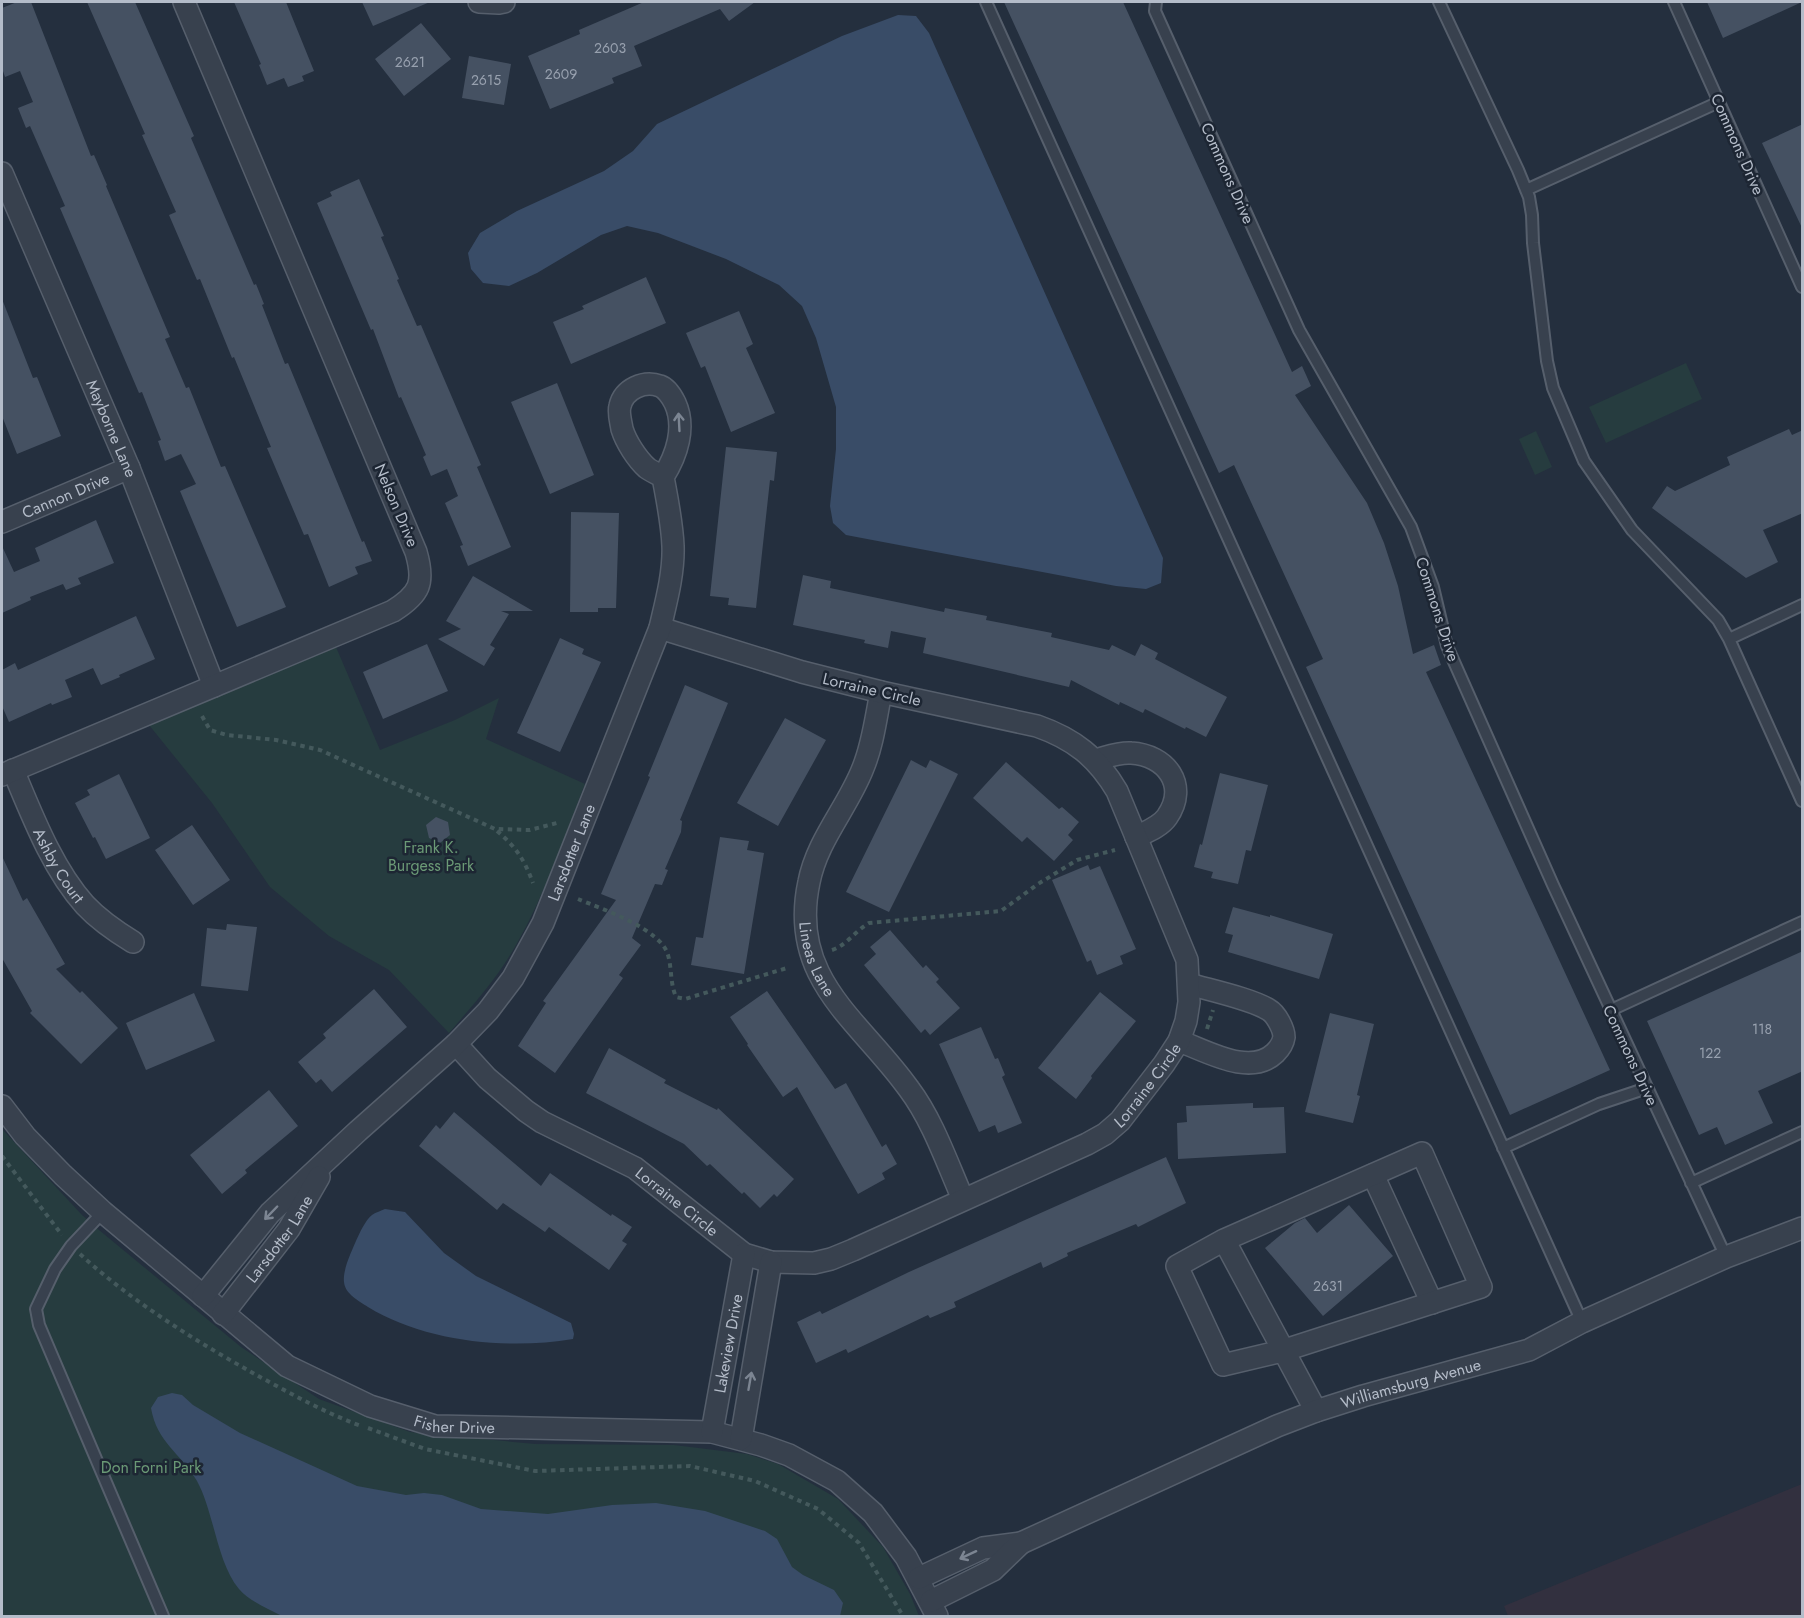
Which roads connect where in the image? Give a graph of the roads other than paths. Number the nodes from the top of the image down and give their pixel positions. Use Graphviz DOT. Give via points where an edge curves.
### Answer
graph roads {
  1 [pos="184,2"];
  2 [pos="479,2"];
  3 [pos="504,2"];
  4 [pos="986,2"];
  5 [pos="1156,2"];
  6 [pos="1439,2"];
  7 [pos="1674,2"];
  8 [pos="1719,102"];
  9 [pos="2,173"];
  10 [pos="1526,190"];
  11 [pos="1803,287"];
  12 [pos="129,468"];
  13 [pos="663,477"];
  14 [pos="2,522"];
  15 [pos="1803,605"];
  16 [pos="660,628"];
  17 [pos="1729,639"];
  18 [pos="214,686"];
  19 [pos="881,692"];
  20 [pos="1095,760"];
  21 [pos="7,772"];
  22 [pos="1803,801"];
  23 [pos="1136,837"];
  24 [pos="1803,922"];
  25 [pos="133,942"];
  26 [pos="1189,984"];
  27 [pos="1611,1010"];
  28 [pos="1179,1041"];
  29 [pos="456,1044"];
  30 [pos="1647,1088"];
  31 [pos="2,1107"];
  32 [pos="1803,1132"];
  33 [pos="1503,1148"];
  34 [pos="330,1159"];
  35 [pos="1373,1174"];
  36 [pos="1691,1183"];
  37 [pos="963,1199"];
  38 [pos="103,1212"];
  39 [pos="1803,1228"];
  40 [pos="1224,1240"];
  41 [pos="744,1254"];
  42 [pos="1726,1257"];
  43 [pos="771,1262"];
  44 [pos="203,1296"];
  45 [pos="1432,1303"];
  46 [pos="223,1314"];
  47 [pos="1582,1322"];
  48 [pos="1282,1351"];
  49 [pos="1316,1411"];
  50 [pos="712,1432"];
  51 [pos="741,1439"];
  52 [pos="1021,1543"];
  53 [pos="918,1578"];
  54 [pos="934,1609"];
  55 [pos="163,1617"];
  1 -- 18 [label="street, Nelson Drive" via="421,569 415,594 393,611"];
  2 -- 3 [label="street"];
  4 -- 33 [label="lane"];
  5 -- 27 [label="lane, Commons Drive" via="1155,11 1296,324 1411,527 1434,589 1447,646"];
  6 -- 10 [label="lane"];
  7 -- 8 [label="lane, Commons Drive"];
  8 -- 10 [label="lane"];
  8 -- 11 [label="lane, Commons Drive"];
  9 -- 12 [label="street, Mayborne Lane"];
  10 -- 17 [label="lane" via="1547,362 1553,388 1584,461 1632,530 1718,620"];
  12 -- 14 [label="street, Cannon Drive"];
  12 -- 18 [label="street, Mayborne Lane"];
  13 -- 16 [label="street, Larsdotter Lane" via="673,548"];
  15 -- 17 [label="lane"];
  16 -- 19 [label="street, Lorraine Circle"];
  16 -- 29 [label="street, Larsdotter Lane" via="543,923 513,978"];
  17 -- 22 [label="lane"];
  18 -- 21 [label="street, Nelson Drive"];
  19 -- 20 [label="street, Lorraine Circle" via="1037,726 1059,734"];
  19 -- 37 [label="street, Lineas Lane" via="863,768 814,863 805,905 805,933 818,973 839,1006 895,1070 923,1110"];
  20 -- 23 [label="street, Lorraine Circle" via="1117,791"];
  20 -- 23 [label="street" via="1132,753 1157,760 1175,781 1176,793 1166,818"];
  21 -- 25 [label="street, Ashby Court" via="50,854 77,894 108,926"];
  23 -- 26 [label="street, Lorraine Circle" via="1188,960"];
  24 -- 27 [label="lane"];
  26 -- 28 [label="street, Lorraine Circle" via="1186,1022"];
  26 -- 28 [label="street" via="1270,1010 1284,1036 1280,1048 1269,1059 1243,1064"];
  27 -- 30 [label="lane, Commons Drive"];
  28 -- 37 [label="street, Lorraine Circle" via="1120,1121 1105,1134"];
  29 -- 34 [label="street, Larsdotter Lane"];
  29 -- 41 [label="street, Lorraine Circle" via="487,1078 526,1111 635,1168"];
  30 -- 33 [label="lane" via="1599,1104"];
  30 -- 36 [label="lane, Commons Drive"];
  31 -- 38 [label="street, Fisher Drive" via="25,1136"];
  32 -- 36 [label="lane"];
  33 -- 47 [label="lane"];
  34 -- 44 [label="street, Larsdotter Lane, one-way" via="270,1213"];
  34 -- 46 [label="street, Larsdotter Lane" via="289,1229"];
  35 -- 40 [label="street"];
  35 -- 45 [label="street"];
  35 -- 45 [label="street" via="1422,1153 1481,1287"];
  36 -- 42 [label="lane, Commons Drive"];
  37 -- 43 [label="street, Lorraine Circle" via="831,1259 814,1263"];
  38 -- 44 [label="street, Fisher Drive"];
  38 -- 55 [label="lane" via="55,1269 36,1309 39,1325"];
  39 -- 42 [label="street, Williamsburg Avenue"];
  40 -- 48 [label="street"];
  40 -- 48 [label="street" via="1177,1266 1223,1365"];
  41 -- 43 [label="street, Lorraine Circle"];
  41 -- 50 [label="street, Lakeview Drive"];
  42 -- 47 [label="street, Williamsburg Avenue"];
  51 -- 43 [label="street, Lakeview Drive, one-way"];
  44 -- 46 [label="street, Fisher Drive"];
  45 -- 48 [label="street"];
  46 -- 50 [label="street, Fisher Drive" via="287,1366 370,1406 435,1426"];
  47 -- 49 [label="street, Williamsburg Avenue" via="1529,1350"];
  48 -- 49 [label="street"];
  49 -- 52 [label="street, Williamsburg Avenue"];
  50 -- 51 [label="street, Fisher Drive"];
  51 -- 53 [label="street, Fisher Drive" via="789,1455 837,1481 887,1529"];
  52 -- 53 [label="street, Williamsburg Avenue, one-way" via="983,1548"];
  52 -- 54 [label="street, Williamsburg Avenue" via="993,1570"];
  53 -- 54 [label="street, Fisher Drive"];
}
